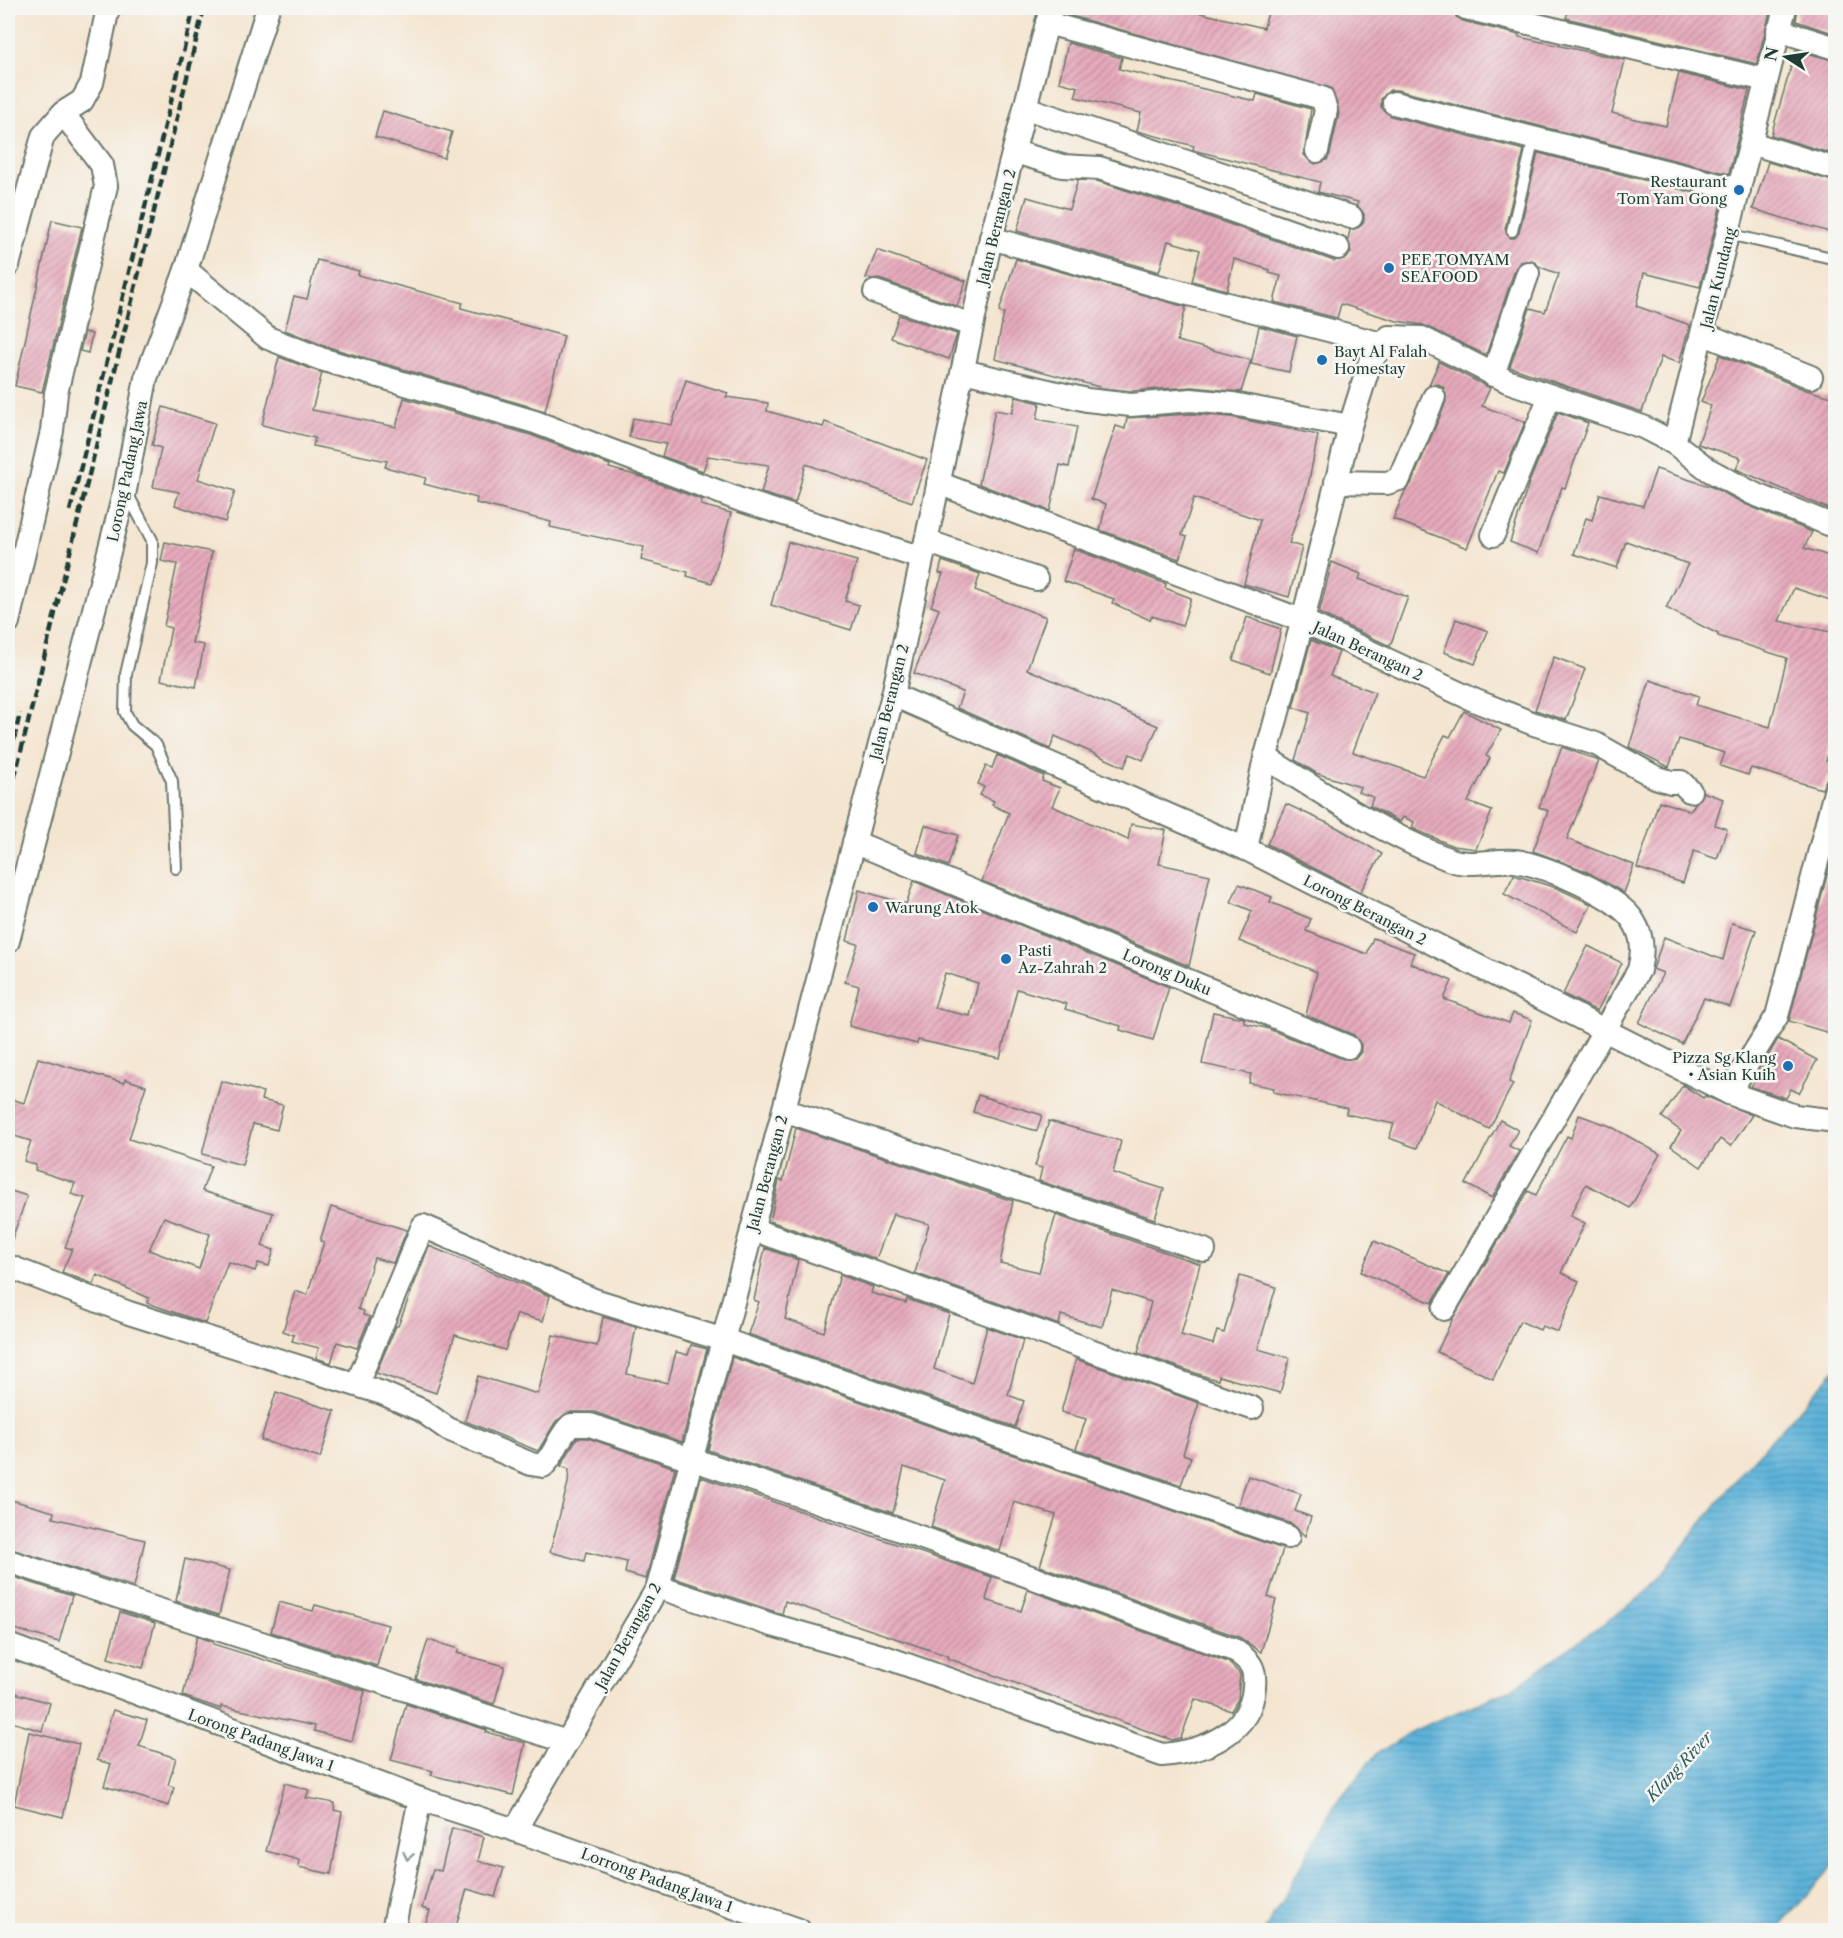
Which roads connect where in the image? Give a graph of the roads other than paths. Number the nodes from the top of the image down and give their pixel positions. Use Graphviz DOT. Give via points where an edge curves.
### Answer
graph roads {
  1 [pos="108,8"];
  2 [pos="268,8"];
  3 [pos="1466,8"];
  4 [pos="1785,8"];
  5 [pos="1049,15"];
  6 [pos="1778,30"];
  7 [pos="1836,48"];
  8 [pos="1766,80"];
  9 [pos="1394,103"];
  10 [pos="1026,108"];
  11 [pos="63,113"];
  12 [pos="1534,138"];
  13 [pos="1751,143"];
  14 [pos="1317,151"];
  15 [pos="1015,152"];
  16 [pos="1836,169"];
  17 [pos="1739,190"];
  18 [pos="1351,217"];
  19 [pos="1512,231"];
  20 [pos="1728,234"];
  21 [pos="991,238"];
  22 [pos="1338,248"];
  23 [pos="1836,260"];
  24 [pos="8,266"];
  25 [pos="186,270"];
  26 [pos="1528,273"];
  27 [pos="875,292"];
  28 [pos="972,325"];
  29 [pos="1704,334"];
  30 [pos="1382,344"];
  31 [pos="963,371"];
  32 [pos="1493,375"];
  33 [pos="1811,377"];
  34 [pos="1550,396"];
  35 [pos="1434,397"];
  36 [pos="1350,426"];
  37 [pos="1674,443"];
  38 [pos="1336,482"];
  39 [pos="938,483"];
  40 [pos="125,490"];
  41 [pos="1836,527"];
  42 [pos="1493,536"];
  43 [pos="924,550"];
  44 [pos="1036,579"];
  45 [pos="1301,620"];
  46 [pos="8,622"];
  47 [pos="893,695"];
  48 [pos="1265,757"];
  49 [pos="1836,788"];
  50 [pos="1690,791"];
  51 [pos="854,842"];
  52 [pos="1246,849"];
  53 [pos="176,867"];
  54 [pos="8,941"];
  55 [pos="1602,1030"];
  56 [pos="1348,1047"];
  57 [pos="1729,1093"];
  58 [pos="784,1110"];
  59 [pos="1836,1121"];
  60 [pos="752,1229"];
  61 [pos="1204,1250"];
  62 [pos="8,1266"];
  63 [pos="1444,1309"];
  64 [pos="724,1340"];
  65 [pos="357,1384"];
  66 [pos="1252,1408"];
  67 [pos="692,1461"];
  68 [pos="1288,1537"];
  69 [pos="8,1561"];
  70 [pos="658,1587"];
  71 [pos="8,1645"];
  72 [pos="567,1743"];
  73 [pos="420,1799"];
  74 [pos="515,1830"];
  75 [pos="393,1930"];
  76 [pos="799,1930"];
  1 -- 11 [label="street" via="92,83 82,101"];
  2 -- 25 [label="street, Lorong Padang Jawa"];
  3 -- 8 [label="street"];
  4 -- 6 [label="street, Jalan Kundang"];
  5 -- 10 [label="street, Jalan Berangan 2"];
  5 -- 14 [label="street" via="1322,98 1326,110"];
  6 -- 7 [label="street"];
  6 -- 8 [label="street, Jalan Kundang"];
  8 -- 13 [label="street, Jalan Kundang"];
  9 -- 12 [label="street"];
  10 -- 15 [label="street, Jalan Berangan 2"];
  10 -- 18 [label="street"];
  11 -- 24 [label="street" via="43,136"];
  11 -- 46 [label="street" via="102,165 106,186 56,393 52,431"];
  12 -- 17 [label="street"];
  12 -- 19 [label="lane"];
  13 -- 16 [label="street"];
  13 -- 17 [label="street, Jalan Kundang"];
  15 -- 21 [label="street, Jalan Berangan 2"];
  15 -- 22 [label="street" via="1062,166 1099,168"];
  17 -- 20 [label="street, Jalan Kundang"];
  20 -- 23 [label="lane"];
  20 -- 29 [label="street, Jalan Kundang"];
  21 -- 28 [label="street, Jalan Berangan 2"];
  21 -- 30 [label="street"];
  25 -- 40 [label="street, Lorong Padang Jawa" via="146,378"];
  25 -- 43 [label="street" via="268,338 321,359 536,422 743,501"];
  26 -- 32 [label="street"];
  27 -- 28 [label="street"];
  28 -- 31 [label="street, Jalan Berangan 2"];
  29 -- 33 [label="street"];
  29 -- 37 [label="street, Jalan Kundang"];
  30 -- 32 [label="street" via="1389,337 1422,338"];
  30 -- 36 [label="street" via="1370,362"];
  31 -- 36 [label="street" via="1087,400 1131,405 1191,400 1233,404"];
  31 -- 39 [label="street, Jalan Berangan 2"];
  32 -- 34 [label="street"];
  34 -- 37 [label="street" via="1643,427"];
  34 -- 42 [label="street"];
  35 -- 38 [label="street" via="1399,479 1387,483"];
  36 -- 38 [label="street"];
  37 -- 41 [label="street" via="1709,470 1752,493"];
  38 -- 45 [label="street"];
  39 -- 43 [label="street, Jalan Berangan 2"];
  39 -- 45 [label="street, Jalan Berangan 2"];
  40 -- 53 [label="lane" via="152,540 152,563 126,674 125,712 132,725 156,745 172,781"];
  40 -- 54 [label="street, Lorong Padang Jawa"];
  43 -- 44 [label="street"];
  43 -- 47 [label="street, Jalan Berangan 2"];
  45 -- 48 [label="street"];
  45 -- 50 [label="street, Jalan Berangan 2" via="1476,701 1596,744 1654,777 1681,782"];
  47 -- 51 [label="street, Jalan Berangan 2"];
  47 -- 52 [label="street, Lorong Berangan 2"];
  48 -- 52 [label="street"];
  48 -- 55 [label="street" via="1380,829 1451,860 1475,864 1514,861 1536,866 1605,895 1634,922 1644,951 1639,970"];
  49 -- 57 [label="street" via="1777,1016"];
  51 -- 56 [label="street, Lorong Duku"];
  51 -- 58 [label="street, Jalan Berangan 2"];
  52 -- 55 [label="street, Lorong Berangan 2"];
  55 -- 57 [label="street, Lorong Berangan 2"];
  55 -- 63 [label="street"];
  57 -- 59 [label="street, Lorong Berangan 2" via="1795,1116"];
  58 -- 60 [label="street, Jalan Berangan 2"];
  58 -- 61 [label="street"];
  60 -- 64 [label="street, Jalan Berangan 2"];
  60 -- 66 [label="street"];
  62 -- 65 [label="street" via="129,1313"];
  64 -- 65 [label="street" via="594,1300 423,1226"];
  64 -- 67 [label="street, Jalan Berangan 2"];
  64 -- 68 [label="street"];
  65 -- 67 [label="street" via="406,1402 448,1429 531,1464 543,1466 571,1425 590,1425"];
  67 -- 70 [label="street, Jalan Berangan 2"];
  67 -- 70 [label="street" via="864,1517 1234,1650 1251,1662 1255,1672 1253,1701 1238,1727 1219,1739 1186,1754 1162,1755 885,1657 772,1626"];
  69 -- 72 [label="street"];
  70 -- 72 [label="street, Jalan Berangan 2"];
  71 -- 73 [label="street, Lorong Padang Jawa 1"];
  72 -- 74 [label="street, Jalan Berangan 2"];
  73 -- 74 [label="street, Lorong Padang Jawa 1"];
  73 -- 75 [label="street, one-way"];
  74 -- 76 [label="street, Lorrong Padang Jawa 1"];
}
